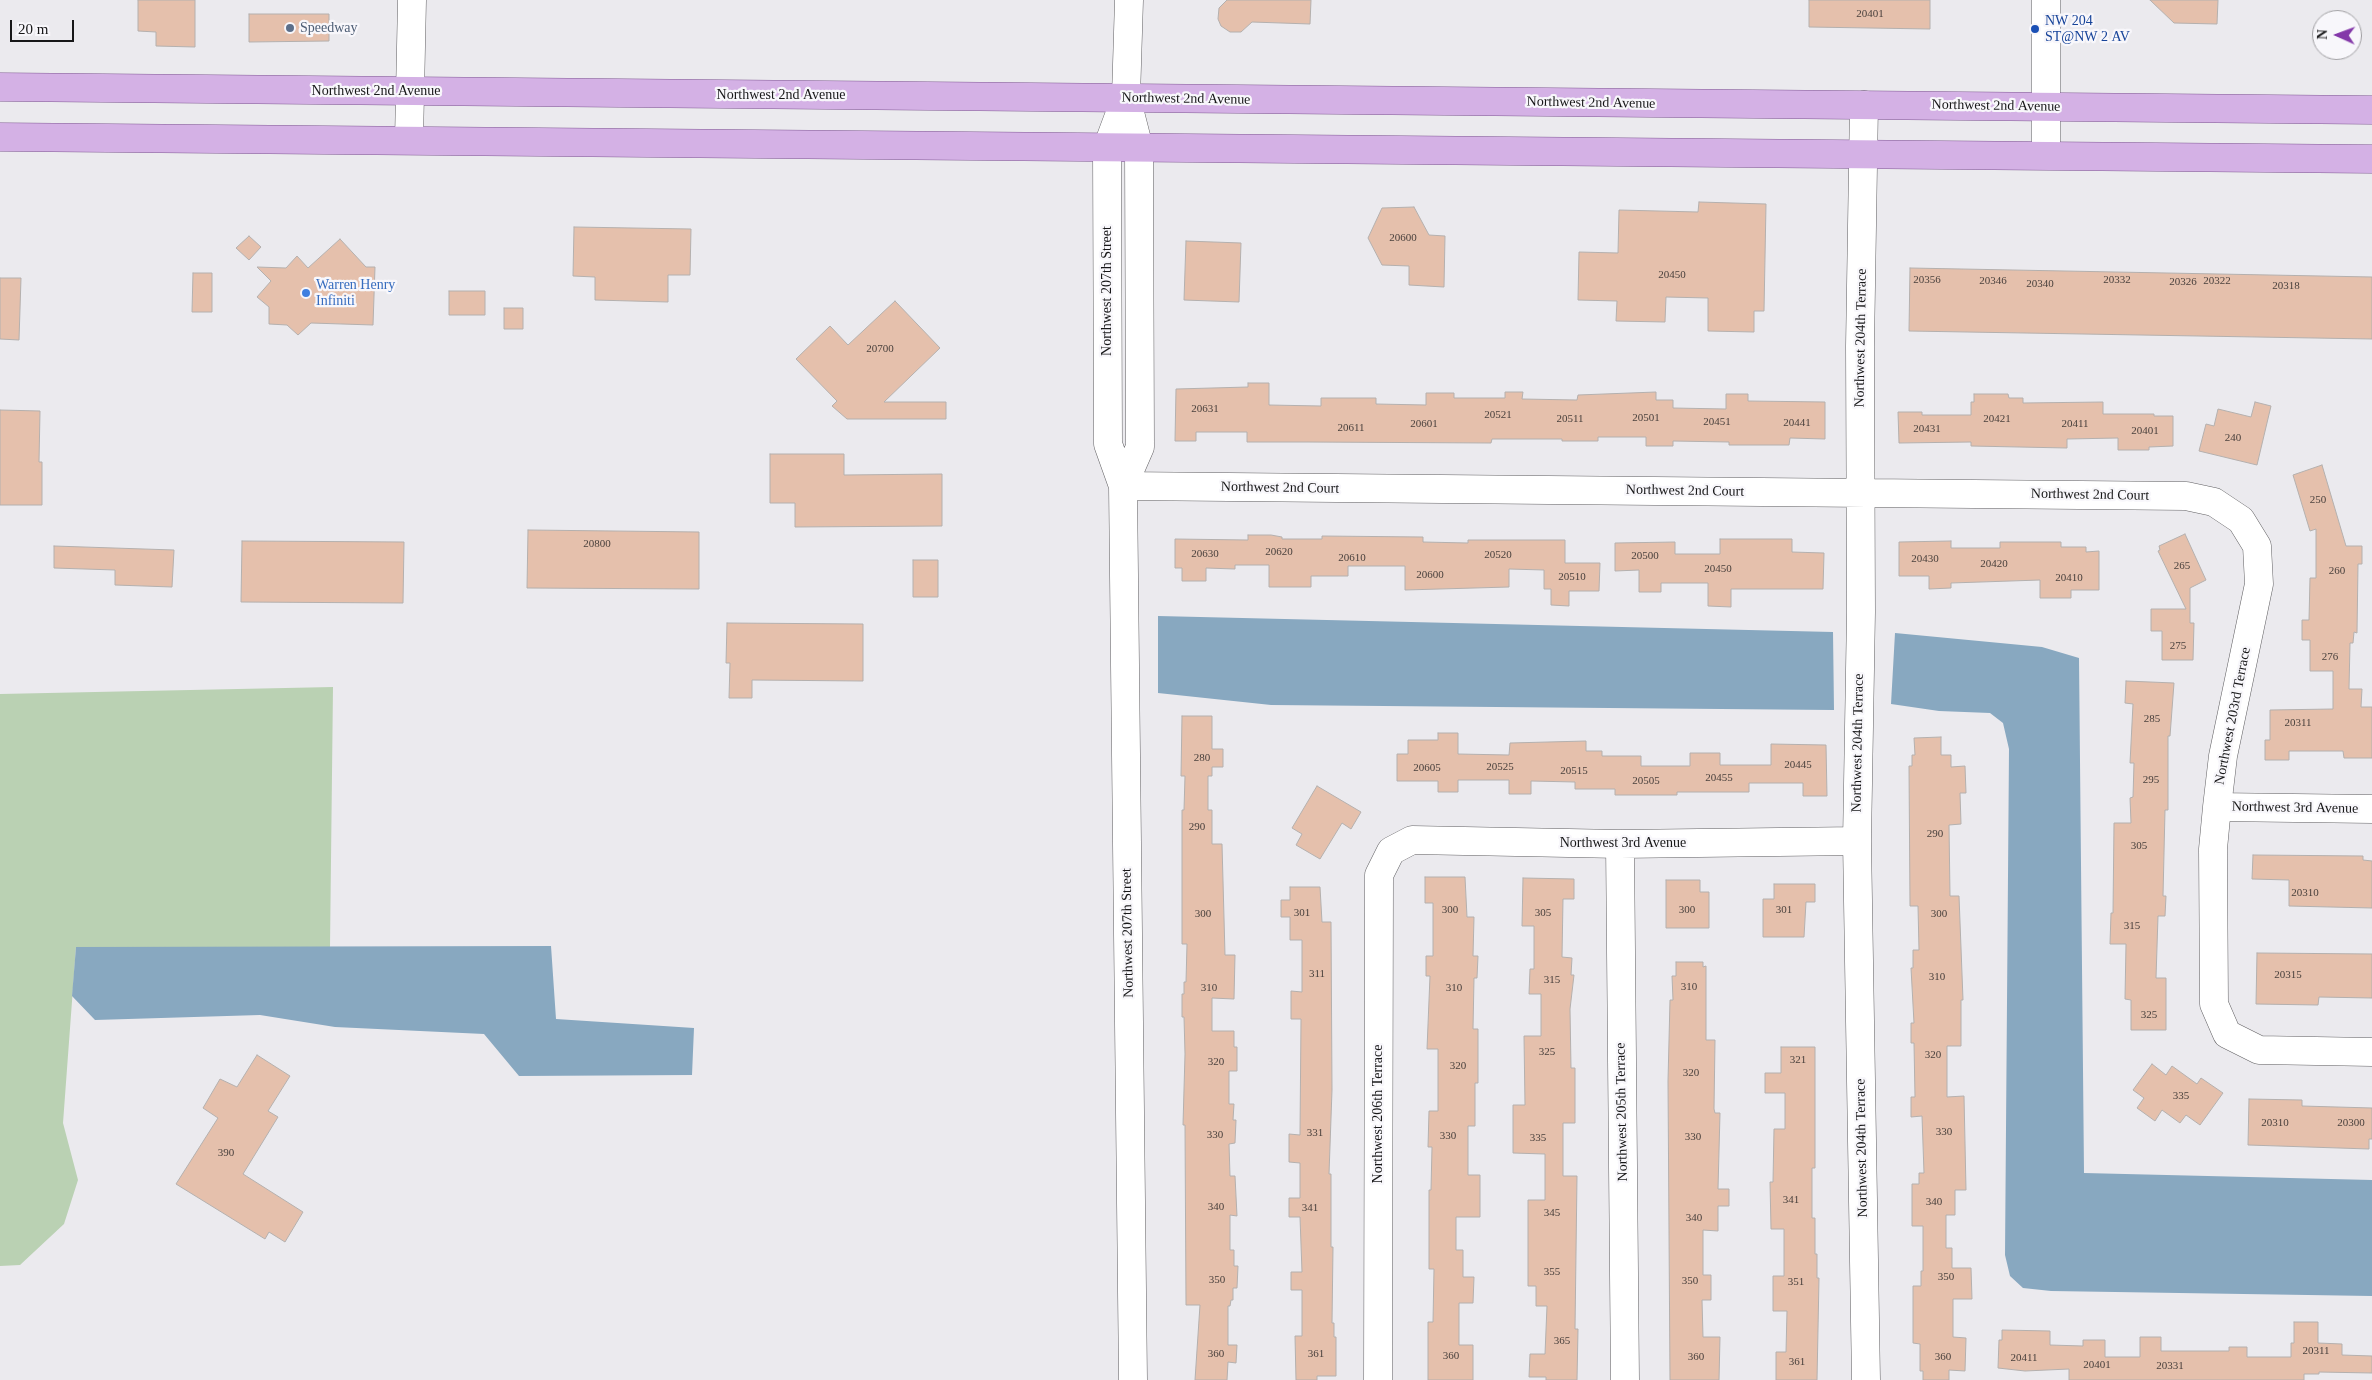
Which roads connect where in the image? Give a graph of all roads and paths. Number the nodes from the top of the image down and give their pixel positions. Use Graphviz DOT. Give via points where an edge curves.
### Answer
graph roads {
  1 [pos="412,0"];
  2 [pos="1129,0"];
  3 [pos="2046,0"];
  4 [pos="0,87"];
  5 [pos="410,92"];
  6 [pos="1126,97"];
  7 [pos="1864,105"];
  8 [pos="2047,107"];
  9 [pos="2372,110"];
  10 [pos="0,137"];
  11 [pos="409,140"];
  12 [pos="1107,148"];
  13 [pos="1139,148"];
  14 [pos="1864,153"];
  15 [pos="2046,155"];
  16 [pos="2372,159"];
  17 [pos="1123,486"];
  18 [pos="1860,493"];
  19 [pos="2241,520"];
  20 [pos="2217,807"];
  21 [pos="2372,809"];
  22 [pos="1857,842"];
  23 [pos="1620,844"];
  24 [pos="1391,851"];
  25 [pos="2372,1052"];
  26 [pos="1133,1380"];
  27 [pos="1378,1380"];
  28 [pos="1625,1380"];
  29 [pos="1866,1380"];
  1 -- 5 [label="street"];
  2 -- 6 [label="street, Northwest 207th Street"];
  3 -- 8 [label="street"];
  4 -- 5 [label="main road, Northwest 2nd Avenue"];
  5 -- 6 [label="main road, Northwest 2nd Avenue"];
  5 -- 11 [label="street"];
  6 -- 7 [label="main road, Northwest 2nd Avenue"];
  6 -- 12 [label="street, Northwest 207th Street"];
  6 -- 13 [label="street, Northwest 207th Street"];
  7 -- 8 [label="main road, Northwest 2nd Avenue"];
  7 -- 14 [label="street, Northwest 204th Terrace"];
  8 -- 9 [label="main road, Northwest 2nd Avenue"];
  8 -- 15 [label="street"];
  10 -- 11 [label="main road"];
  11 -- 12 [label="main road"];
  12 -- 13 [label="main road"];
  12 -- 17 [label="street, Northwest 207th Street" via="1108,444"];
  13 -- 14 [label="main road"];
  13 -- 17 [label="street, Northwest 207th Street" via="1140,447"];
  14 -- 15 [label="main road"];
  14 -- 18 [label="street, Northwest 204th Terrace"];
  15 -- 16 [label="main road"];
  17 -- 18 [label="street, Northwest 2nd Court"];
  17 -- 26 [label="street, Northwest 207th Street"];
  18 -- 19 [label="street, Northwest 2nd Court" via="2186,496 2214,502"];
  18 -- 22 [label="street, Northwest 204th Terrace"];
  19 -- 20 [label="street, Northwest 203rd Terrace" via="2257,546 2259,584 2223,756"];
  20 -- 21 [label="street, Northwest 3rd Avenue"];
  20 -- 25 [label="street, Northwest 203rd Terrace" via="2213,849 2214,1004 2227,1034 2259,1050"];
  22 -- 23 [label="street, Northwest 3rd Avenue"];
  22 -- 29 [label="street, Northwest 204th Terrace"];
  23 -- 24 [label="street, Northwest 3rd Avenue" via="1412,840"];
  23 -- 28 [label="street, Northwest 205th Terrace"];
  24 -- 27 [label="street, Northwest 206th Terrace" via="1379,875"];
}
